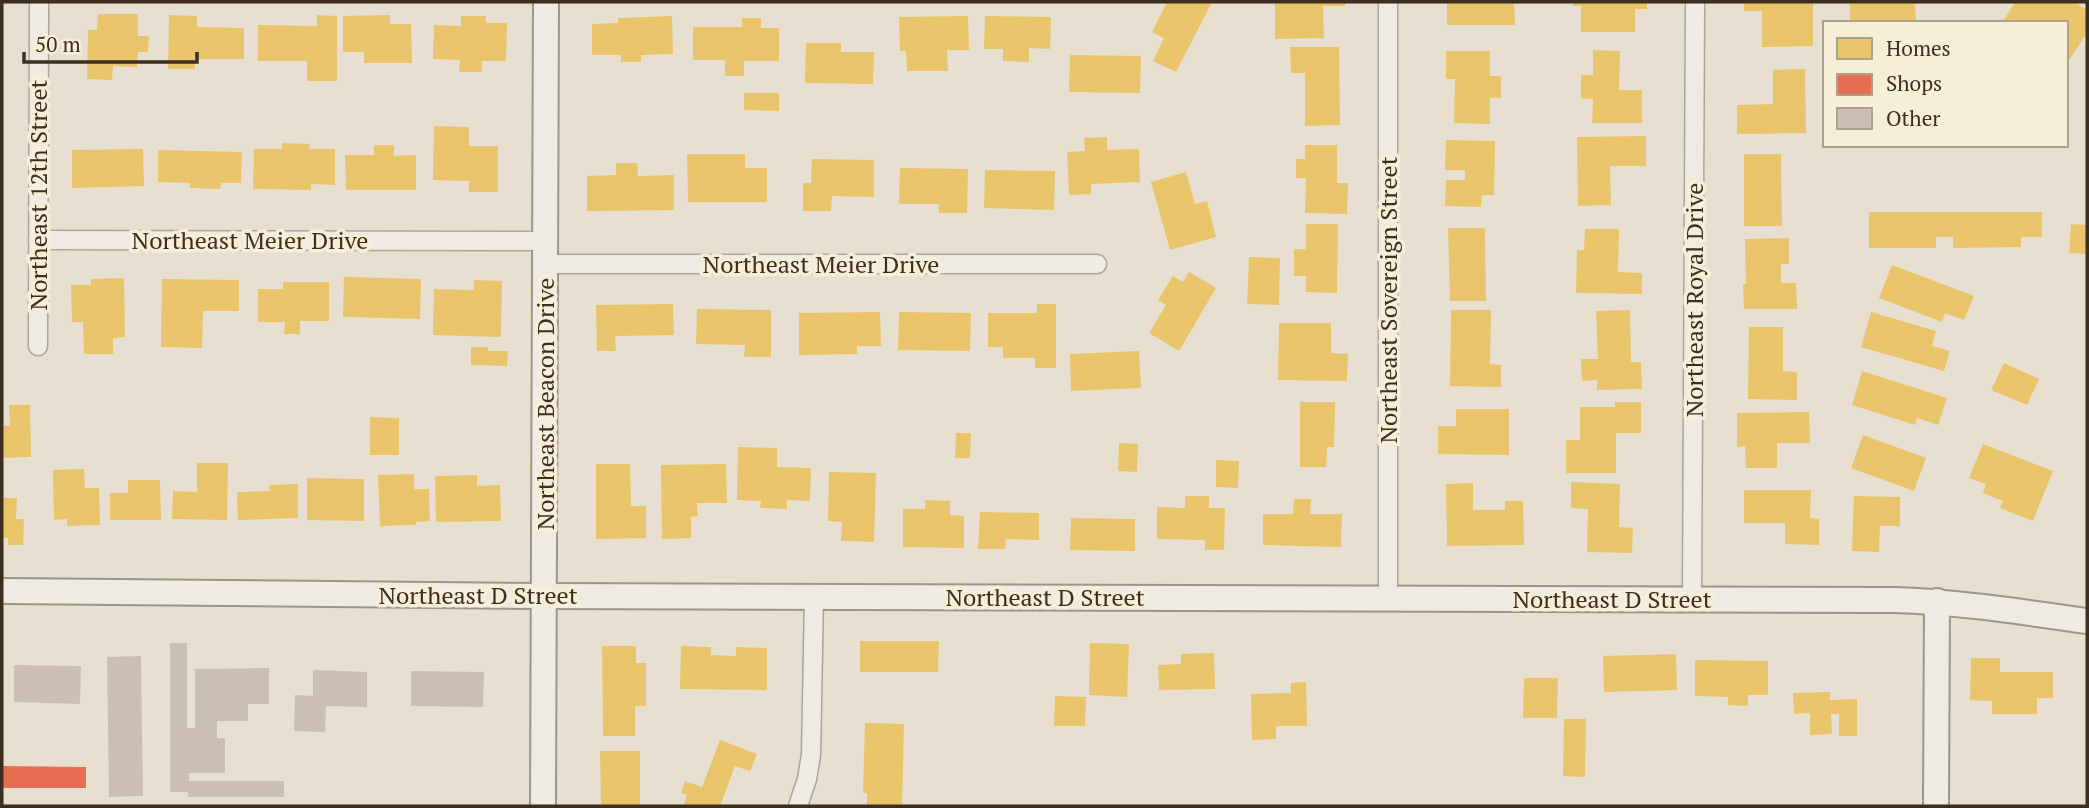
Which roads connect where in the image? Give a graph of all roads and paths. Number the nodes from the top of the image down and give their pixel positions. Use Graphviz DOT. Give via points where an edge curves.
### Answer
graph roads {
  1 [pos="39,2"];
  2 [pos="547,2"];
  3 [pos="1388,2"];
  4 [pos="1695,2"];
  5 [pos="38,240"];
  6 [pos="545,253"];
  7 [pos="1097,264"];
  8 [pos="38,346"];
  9 [pos="2,591"];
  10 [pos="544,596"];
  11 [pos="814,596"];
  12 [pos="1388,599"];
  13 [pos="1692,599"];
  14 [pos="1937,601"];
  15 [pos="2087,621"];
  16 [pos="543,806"];
  17 [pos="798,806"];
  18 [pos="1936,806"];
  1 -- 5 [label="street, Northeast 12th Street"];
  2 -- 6 [label="street, Northeast Beacon Drive"];
  3 -- 12 [label="street, Northeast Sovereign Street"];
  4 -- 13 [label="street, Northeast Royal Drive"];
  5 -- 6 [label="street, Northeast Meier Drive"];
  5 -- 8 [label="street, Northeast 12th Street"];
  6 -- 7 [label="street, Northeast Meier Drive"];
  6 -- 10 [label="street, Northeast Beacon Drive"];
  9 -- 10 [label="street, Northeast D Street"];
  10 -- 11 [label="street, Northeast D Street"];
  10 -- 16 [label="street, Northeast Beacon Drive"];
  11 -- 12 [label="street, Northeast D Street"];
  11 -- 17 [label="street" via="811,755"];
  12 -- 13 [label="street, Northeast D Street"];
  13 -- 14 [label="street, Northeast D Street"];
  14 -- 15 [label="street, Northeast D Street"];
  14 -- 18 [label="street"];
}
